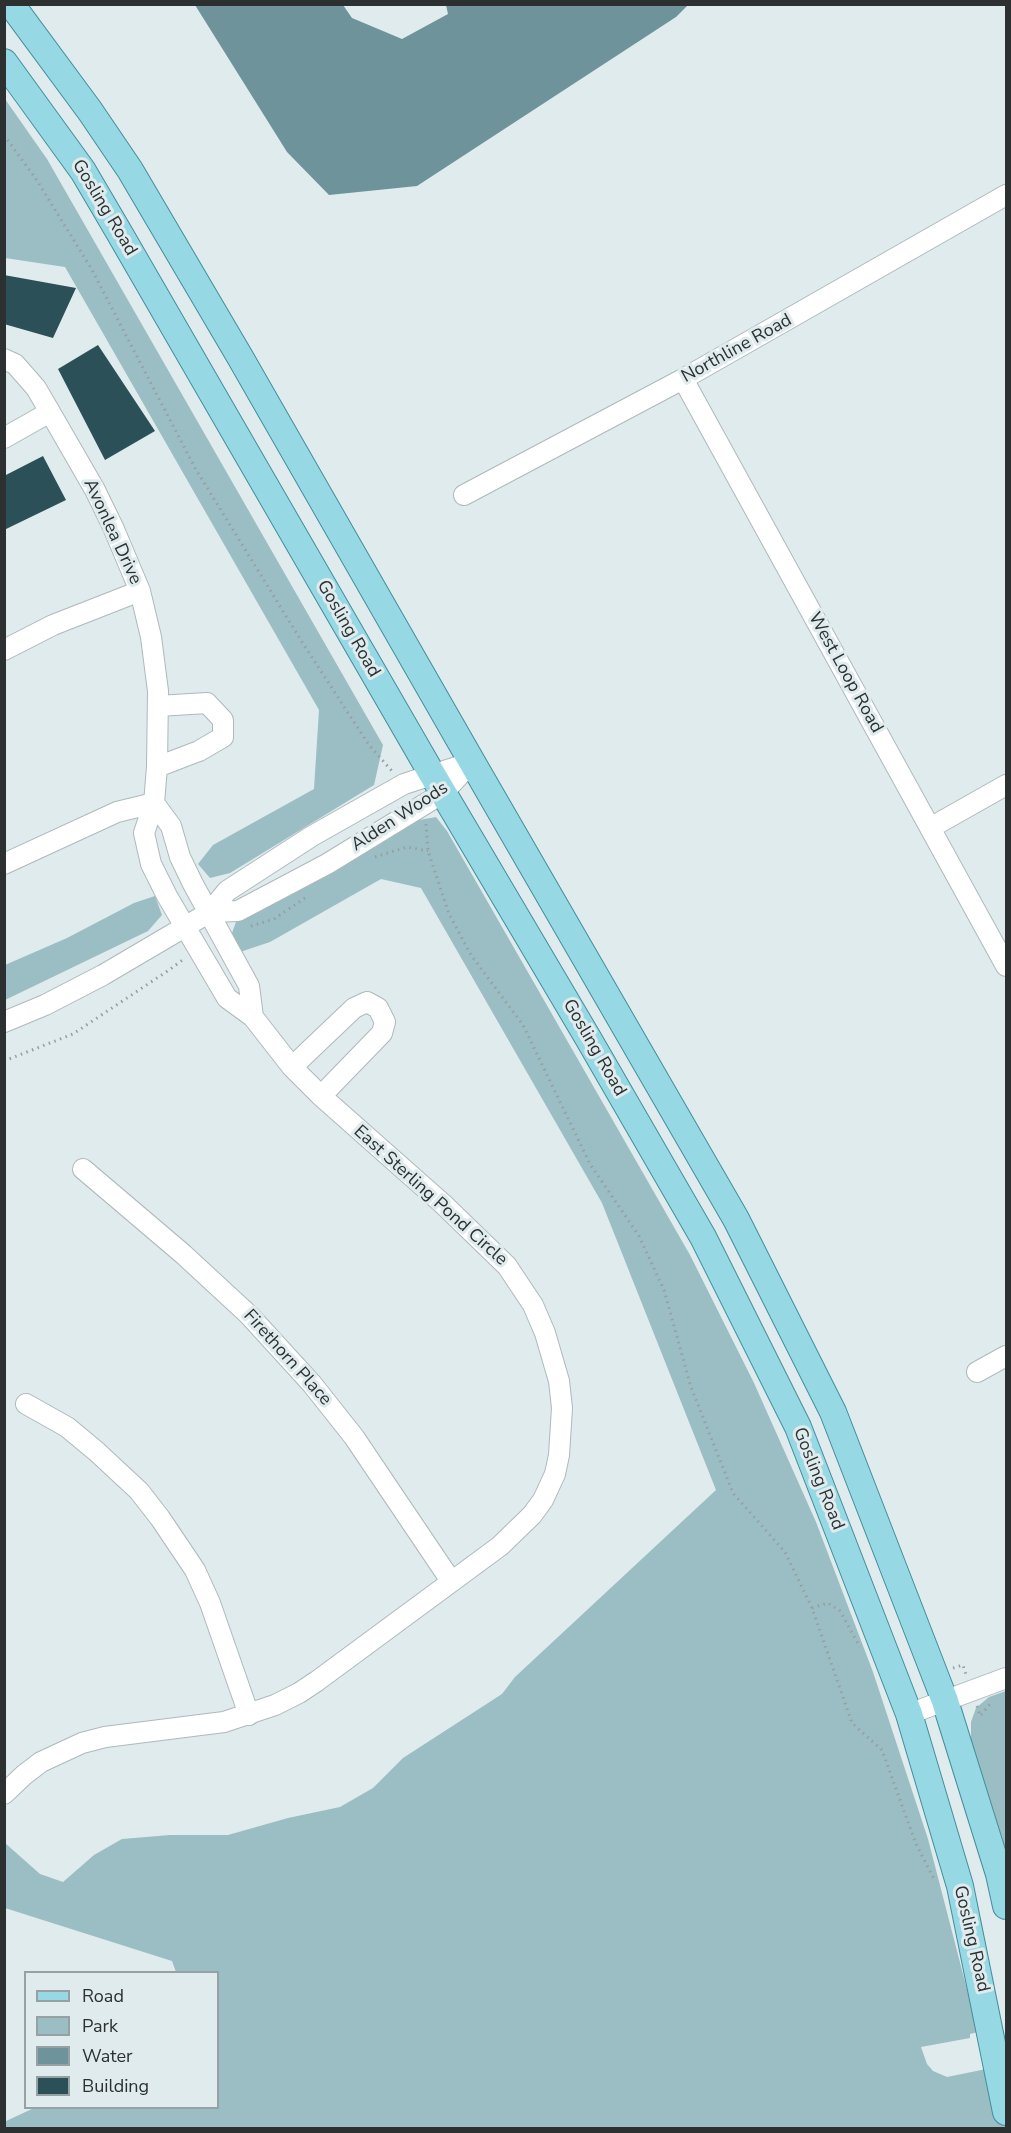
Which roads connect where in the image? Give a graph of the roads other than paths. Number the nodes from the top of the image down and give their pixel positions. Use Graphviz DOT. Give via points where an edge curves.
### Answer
graph roads {
  1 [pos="11,4"];
  2 [pos="4,62"];
  3 [pos="1006,195"];
  4 [pos="4,359"];
  5 [pos="683,379"];
  6 [pos="50,412"];
  7 [pos="4,438"];
  8 [pos="464,495"];
  9 [pos="140,591"];
  10 [pos="4,650"];
  11 [pos="158,706"];
  12 [pos="472,762"];
  13 [pos="157,767"];
  14 [pos="437,784"];
  15 [pos="1006,785"];
  16 [pos="154,802"];
  17 [pos="930,828"];
  18 [pos="4,864"];
  19 [pos="210,912"];
  20 [pos="185,927"];
  21 [pos="1006,966"];
  22 [pos="253,1017"];
  23 [pos="4,1022"];
  24 [pos="292,1067"];
  25 [pos="321,1096"];
  26 [pos="83,1169"];
  27 [pos="1006,1356"];
  28 [pos="977,1372"];
  29 [pos="26,1404"];
  30 [pos="451,1581"];
  31 [pos="1006,1678"];
  32 [pos="945,1701"];
  33 [pos="909,1714"];
  34 [pos="249,1715"];
  35 [pos="4,1794"];
  36 [pos="1006,1906"];
  37 [pos="1006,2112"];
  1 -- 12 [label="main road, Gosling Road" via="130,170"];
  2 -- 14 [label="main road, Gosling Road" via="83,171"];
  3 -- 5 [label="street, Northline Road"];
  4 -- 6 [label="street, Avonlea Drive" via="15,364 36,388"];
  5 -- 8 [label="street, Northline Road"];
  5 -- 17 [label="street, West Loop Road"];
  6 -- 7 [label="street"];
  6 -- 9 [label="street, Avonlea Drive" via="109,518"];
  9 -- 10 [label="street" via="53,625"];
  9 -- 11 [label="street, Avonlea Drive" via="151,637"];
  11 -- 13 [label="street, Avonlea Drive"];
  11 -- 13 [label="street" via="207,703 223,720 223,737 199,752"];
  12 -- 14 [label="street, Alden Woods"];
  12 -- 32 [label="main road, Gosling Road" via="731,1209 777,1298 833,1412"];
  13 -- 16 [label="street, Avonlea Drive"];
  14 -- 19 [label="street, Alden Woods" via="418,809 327,864 238,911"];
  14 -- 19 [label="street, Alden Woods" via="404,784 226,891"];
  14 -- 33 [label="main road, Gosling Road" via="703,1237 743,1315 798,1427"];
  15 -- 17 [label="street"];
  16 -- 18 [label="street" via="117,812"];
  16 -- 19 [label="street" via="171,826 180,857"];
  16 -- 20 [label="street, Avonlea Drive" via="144,833 151,864"];
  17 -- 21 [label="street, West Loop Road"];
  19 -- 20 [label="street, Alden Woods"];
  19 -- 22 [label="street" via="249,986"];
  20 -- 22 [label="street, East Sterling Pond Circle" via="227,998"];
  20 -- 23 [label="street, Alden Woods" via="104,975"];
  22 -- 24 [label="street, East Sterling Pond Circle"];
  24 -- 25 [label="street, East Sterling Pond Circle"];
  24 -- 25 [label="street" via="354,1008 367,1002 378,1008 385,1022 382,1033"];
  25 -- 30 [label="street, East Sterling Pond Circle" via="502,1259 533,1305 554,1360 562,1408 561,1433 555,1474 543,1500 500,1546"];
  26 -- 30 [label="street, Firethorn Place" via="249,1315 312,1384 354,1437"];
  27 -- 28 [label="street"];
  29 -- 34 [label="street" via="67,1427 96,1451 139,1491 160,1518 195,1570 210,1603"];
  30 -- 34 [label="street, East Sterling Pond Circle" via="299,1693"];
  31 -- 32 [label="street"];
  32 -- 33 [label="street"];
  32 -- 36 [label="main road, Gosling Road"];
  33 -- 37 [label="main road, Gosling Road" via="960,1886"];
  34 -- 35 [label="street, East Sterling Pond Circle" via="82,1743 40,1762"];
}
